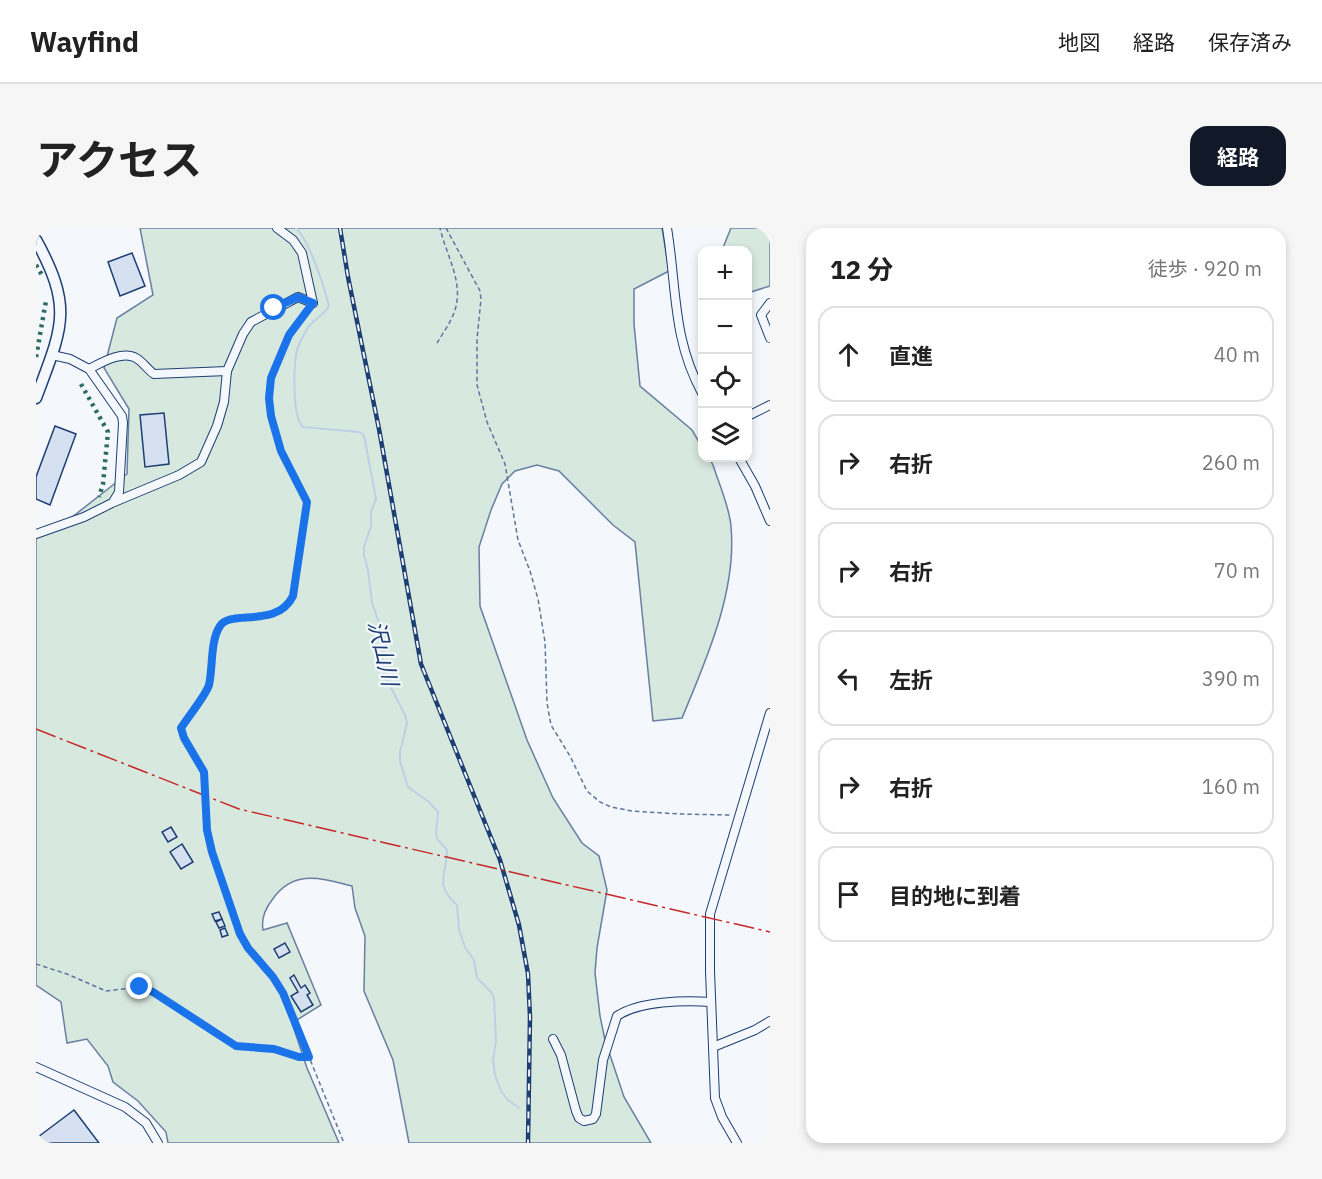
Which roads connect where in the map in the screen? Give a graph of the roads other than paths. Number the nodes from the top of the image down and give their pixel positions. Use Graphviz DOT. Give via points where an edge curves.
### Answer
graph roads {
  1 [pos="277,228"];
  2 [pos="667,228"];
  3 [pos="36,240"];
  4 [pos="770,303"];
  5 [pos="770,338"];
  6 [pos="52,354"];
  7 [pos="89,369"];
  8 [pos="227,371"];
  9 [pos="698,385"];
  10 [pos="36,398"];
  11 [pos="770,405"];
  12 [pos="752,414"];
  13 [pos="741,462"];
  14 [pos="111,503"];
  15 [pos="770,521"];
  16 [pos="36,534"];
  17 [pos="770,713"];
  18 [pos="711,1002"];
  19 [pos="770,1021"];
  20 [pos="553,1039"];
  21 [pos="713,1047"];
  22 [pos="36,1067"];
  23 [pos="158,1143"];
  24 [pos="737,1143"];
  1 -- 8 [label="street" via="302,253 313,303 298,297 251,322"];
  2 -- 9 [label="street" via="679,331"];
  3 -- 6 [label="street" via="56,280 60,300 61,318"];
  4 -- 5 [label="street" via="761,315"];
  6 -- 7 [label="street"];
  6 -- 10 [label="street"];
  7 -- 8 [label="street" via="126,355 139,360 154,374"];
  7 -- 14 [label="street" via="123,423 119,492"];
  8 -- 14 [label="street" via="224,402 201,462 179,476"];
  11 -- 12 [label="street"];
  13 -- 15 [label="street"];
  14 -- 16 [label="street"];
  17 -- 18 [label="street" via="710,915"];
  18 -- 20 [label="street" via="649,1005 617,1016 603,1060 593,1119 579,1118"];
  18 -- 21 [label="street"];
  19 -- 21 [label="street"];
  21 -- 24 [label="street" via="715,1098"];
  22 -- 23 [label="street" via="125,1107 146,1123"];
}
